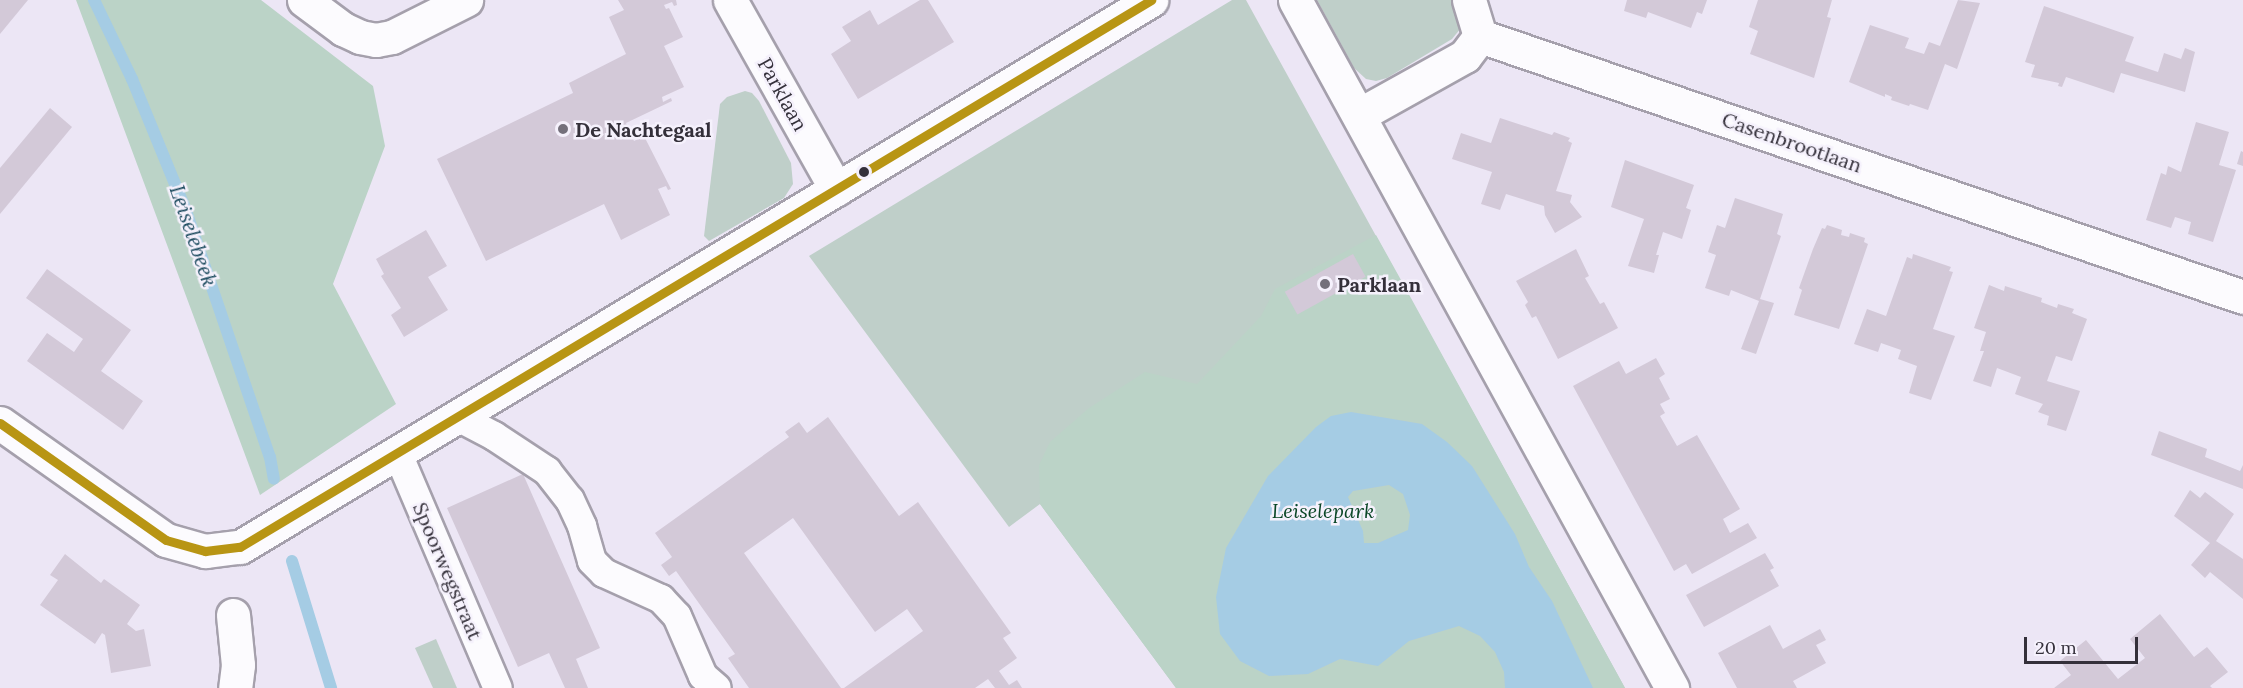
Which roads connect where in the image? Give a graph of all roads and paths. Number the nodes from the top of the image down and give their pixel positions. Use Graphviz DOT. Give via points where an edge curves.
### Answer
graph roads {
  1 [pos="304,0"];
  2 [pos="466,0"];
  3 [pos="730,0"];
  4 [pos="1151,0"];
  5 [pos="1296,0"];
  6 [pos="1469,0"];
  7 [pos="1480,36"];
  8 [pos="1359,115"];
  9 [pos="836,189"];
  10 [pos="2243,297"];
  11 [pos="458,417"];
  12 [pos="0,423"];
  13 [pos="398,454"];
  14 [pos="233,615"];
  15 [pos="235,688"];
  16 [pos="498,688"];
  17 [pos="717,688"];
  18 [pos="1672,688"];
  1 -- 2 [label="street" via="343,29 376,40 392,37"];
  3 -- 9 [label="street, Parklaan"];
  4 -- 9 [label="street"];
  5 -- 8 [label="street"];
  6 -- 7 [label="street"];
  7 -- 8 [label="street" via="1465,56"];
  7 -- 10 [label="street, Casenbrootlaan"];
  8 -- 18 [label="street"];
  9 -- 11 [label="street"];
  11 -- 13 [label="street"];
  11 -- 17 [label="street" via="547,471 570,500 592,561 603,573 661,599 677,616 703,676"];
  12 -- 13 [label="street" via="166,540 205,551 240,547"];
  13 -- 16 [label="street, Spoorwegstraat"];
  14 -- 15 [label="street" via="238,665"];
}
